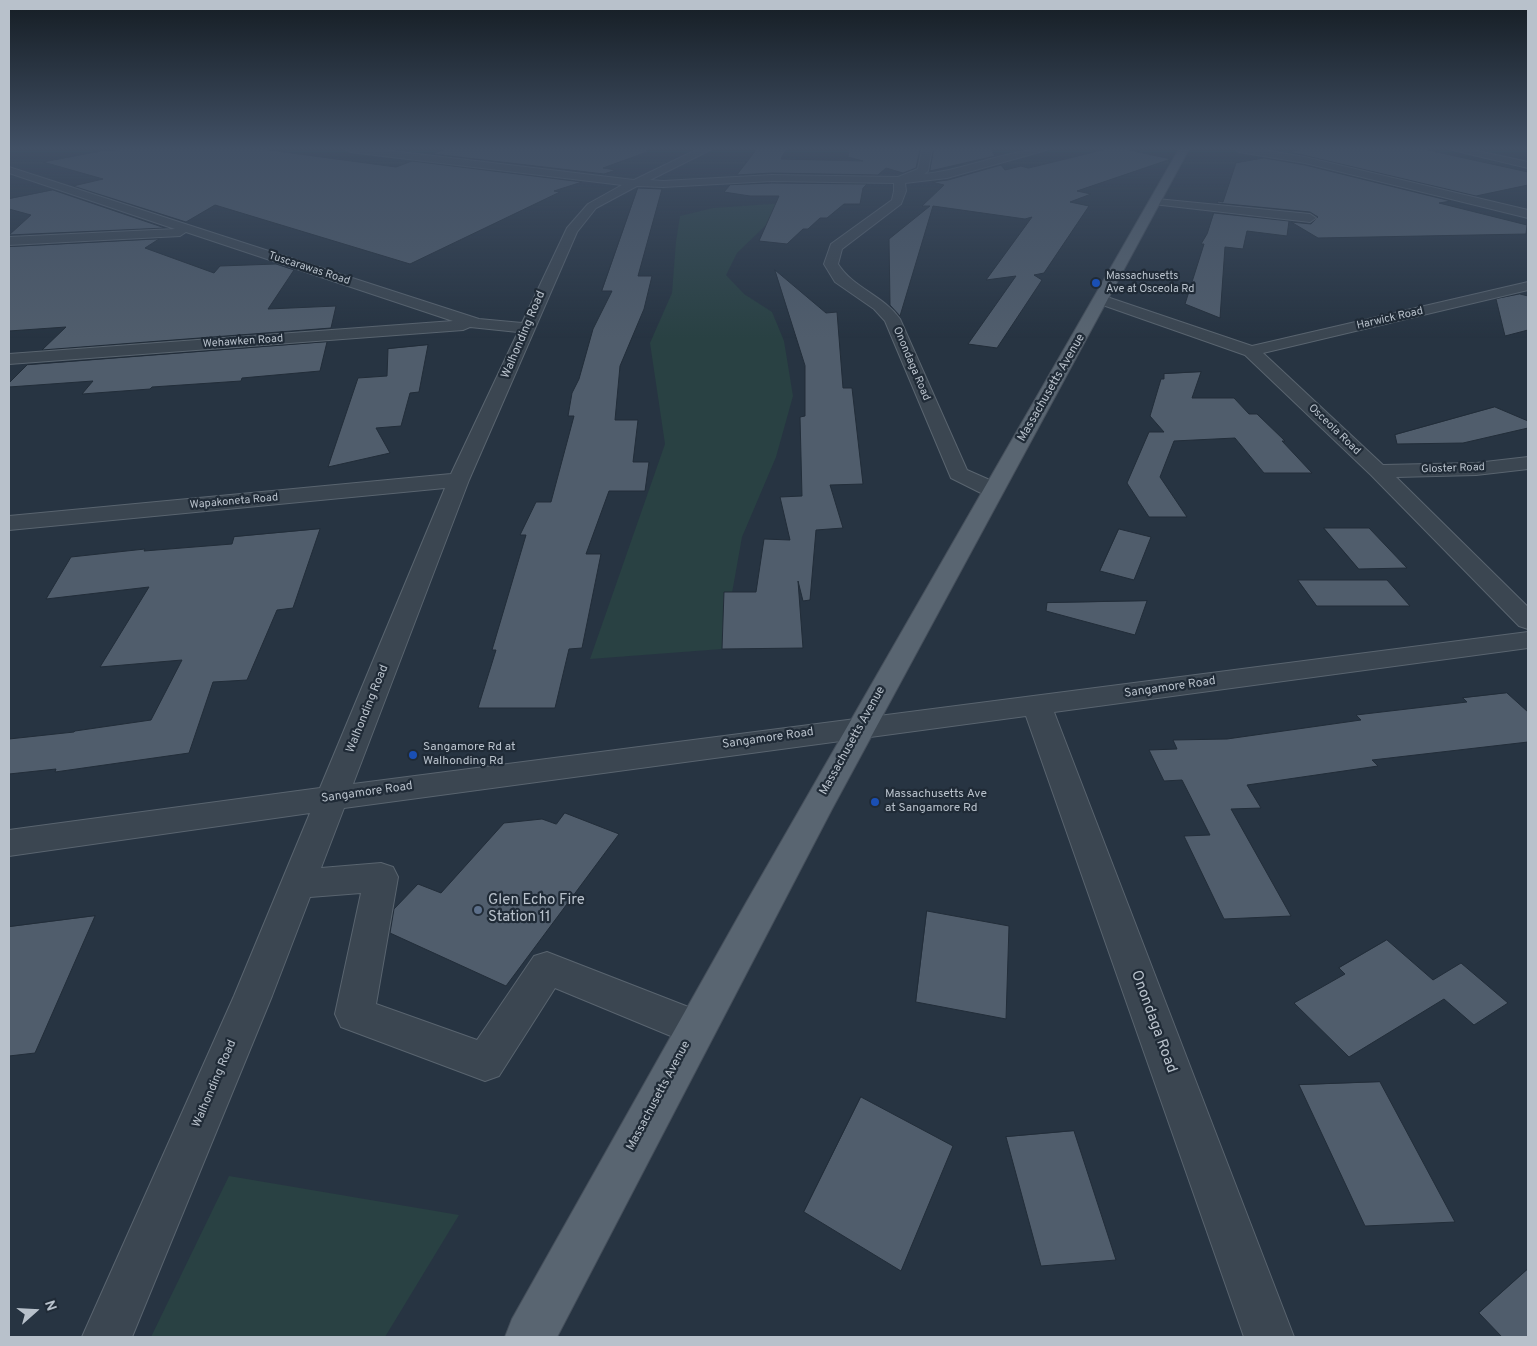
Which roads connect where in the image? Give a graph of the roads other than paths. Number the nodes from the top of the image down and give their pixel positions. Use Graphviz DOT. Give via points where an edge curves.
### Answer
graph roads {
  1 [pos="134,212"];
  2 [pos="587,212"];
  3 [pos="884,212"];
  4 [pos="1151,212"];
  5 [pos="1251,212"];
  6 [pos="1310,218"];
  7 [pos="194,232"];
  8 [pos="9,241"];
  9 [pos="1528,286"];
  10 [pos="1102,300"];
  11 [pos="477,324"];
  12 [pos="526,328"];
  13 [pos="1251,351"];
  14 [pos="9,359"];
  15 [pos="1528,463"];
  16 [pos="1378,472"];
  17 [pos="459,480"];
  18 [pos="993,490"];
  19 [pos="9,523"];
  20 [pos="1528,621"];
  21 [pos="1528,640"];
  22 [pos="1037,706"];
  23 [pos="861,727"];
  24 [pos="332,798"];
  25 [pos="9,843"];
  26 [pos="299,884"];
  27 [pos="695,1028"];
  28 [pos="107,1337"];
  29 [pos="530,1337"];
  30 [pos="1269,1337"];
  1 -- 7 [label="street, Tuscarawas Road"];
  2 -- 12 [label="street, Walhonding Road" via="571,231"];
  3 -- 18 [label="street, Onondaga Road" via="836,247 831,264 840,279 892,319 958,474"];
  4 -- 10 [label="main road, Massachusetts Avenue"];
  5 -- 6 [label="street"];
  7 -- 8 [label="street"];
  7 -- 11 [label="street, Tuscarawas Road"];
  9 -- 13 [label="street, Harwick Road"];
  10 -- 13 [label="street, Osceola Road"];
  10 -- 18 [label="main road, Massachusetts Avenue"];
  11 -- 12 [label="street, Tuscarawas Road"];
  11 -- 14 [label="street, Wehawken Road"];
  12 -- 17 [label="street, Walhonding Road"];
  13 -- 16 [label="street, Osceola Road"];
  15 -- 16 [label="street, Gloster Road" via="1476,469"];
  16 -- 20 [label="street, Osceola Road"];
  17 -- 19 [label="street, Wapakoneta Road"];
  17 -- 24 [label="street, Walhonding Road"];
  18 -- 23 [label="main road, Massachusetts Avenue"];
  21 -- 22 [label="street, Sangamore Road"];
  22 -- 23 [label="street, Sangamore Road"];
  22 -- 30 [label="street, Onondaga Road"];
  23 -- 24 [label="street, Sangamore Road"];
  23 -- 27 [label="main road, Massachusetts Avenue"];
  24 -- 25 [label="street, Sangamore Road"];
  24 -- 26 [label="street, Walhonding Road"];
  26 -- 27 [label="street" via="381,877 354,1014 485,1062 547,968"];
  26 -- 28 [label="street, Walhonding Road"];
  27 -- 29 [label="main road, Massachusetts Avenue"];
}
